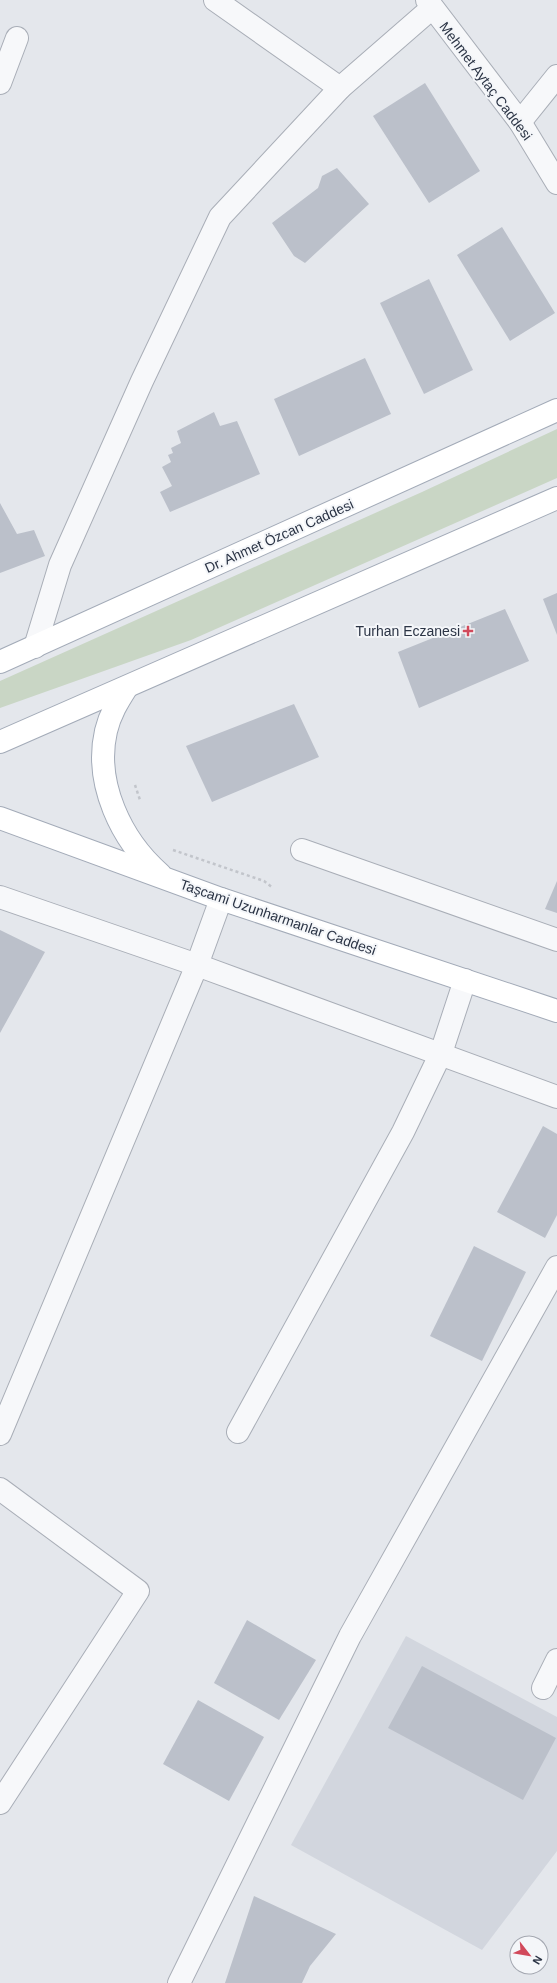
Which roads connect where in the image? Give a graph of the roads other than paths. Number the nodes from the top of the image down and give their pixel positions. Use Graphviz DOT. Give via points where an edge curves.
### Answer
graph roads {
  1 [pos="215,0"];
  2 [pos="429,4"];
  3 [pos="17,38"];
  4 [pos="557,76"];
  5 [pos="0,83"];
  6 [pos="340,88"];
  7 [pos="520,122"];
  8 [pos="557,183"];
  9 [pos="557,410"];
  10 [pos="557,498"];
  11 [pos="35,647"];
  12 [pos="0,662"];
  13 [pos="127,687"];
  14 [pos="0,742"];
  15 [pos="0,818"];
  16 [pos="302,850"];
  17 [pos="166,879"];
  18 [pos="0,897"];
  19 [pos="221,899"];
  20 [pos="557,940"];
  21 [pos="197,965"];
  22 [pos="465,980"];
  23 [pos="557,1011"];
  24 [pos="441,1053"];
  25 [pos="557,1097"];
  26 [pos="557,1267"];
  27 [pos="238,1432"];
  28 [pos="0,1434"];
  29 [pos="0,1489"];
  30 [pos="557,1660"];
  31 [pos="543,1688"];
  32 [pos="0,1803"];
  33 [pos="180,1983"];
  1 -- 6 [label="street"];
  2 -- 6 [label="street"];
  2 -- 7 [label="street, Mehmet Aytaç Caddesi"];
  3 -- 5 [label="street"];
  4 -- 7 [label="street"];
  6 -- 11 [label="street" via="220,217 142,381 60,565"];
  7 -- 8 [label="street, Mehmet Aytaç Caddesi"];
  9 -- 11 [label="main road, Dr. Ahmet Özcan Caddesi"];
  10 -- 13 [label="main road"];
  11 -- 12 [label="main road, Dr. Ahmet Özcan Caddesi"];
  13 -- 14 [label="main road"];
  13 -- 17 [label="main road" via="116,703 106,732 106,783 110,801 133,846"];
  15 -- 17 [label="main road, Taşcami Uzunharmanlar Caddesi"];
  16 -- 20 [label="street"];
  17 -- 19 [label="main road, Taşcami Uzunharmanlar Caddesi"];
  18 -- 21 [label="street"];
  19 -- 21 [label="street"];
  19 -- 22 [label="main road, Taşcami Uzunharmanlar Caddesi"];
  21 -- 24 [label="street"];
  21 -- 28 [label="street"];
  22 -- 23 [label="main road, Taşcami Uzunharmanlar Caddesi"];
  22 -- 24 [label="street"];
  24 -- 25 [label="street"];
  24 -- 27 [label="street" via="403,1132"];
  26 -- 33 [label="street" via="350,1636"];
  29 -- 32 [label="street" via="138,1591"];
  30 -- 31 [label="street"];
}
